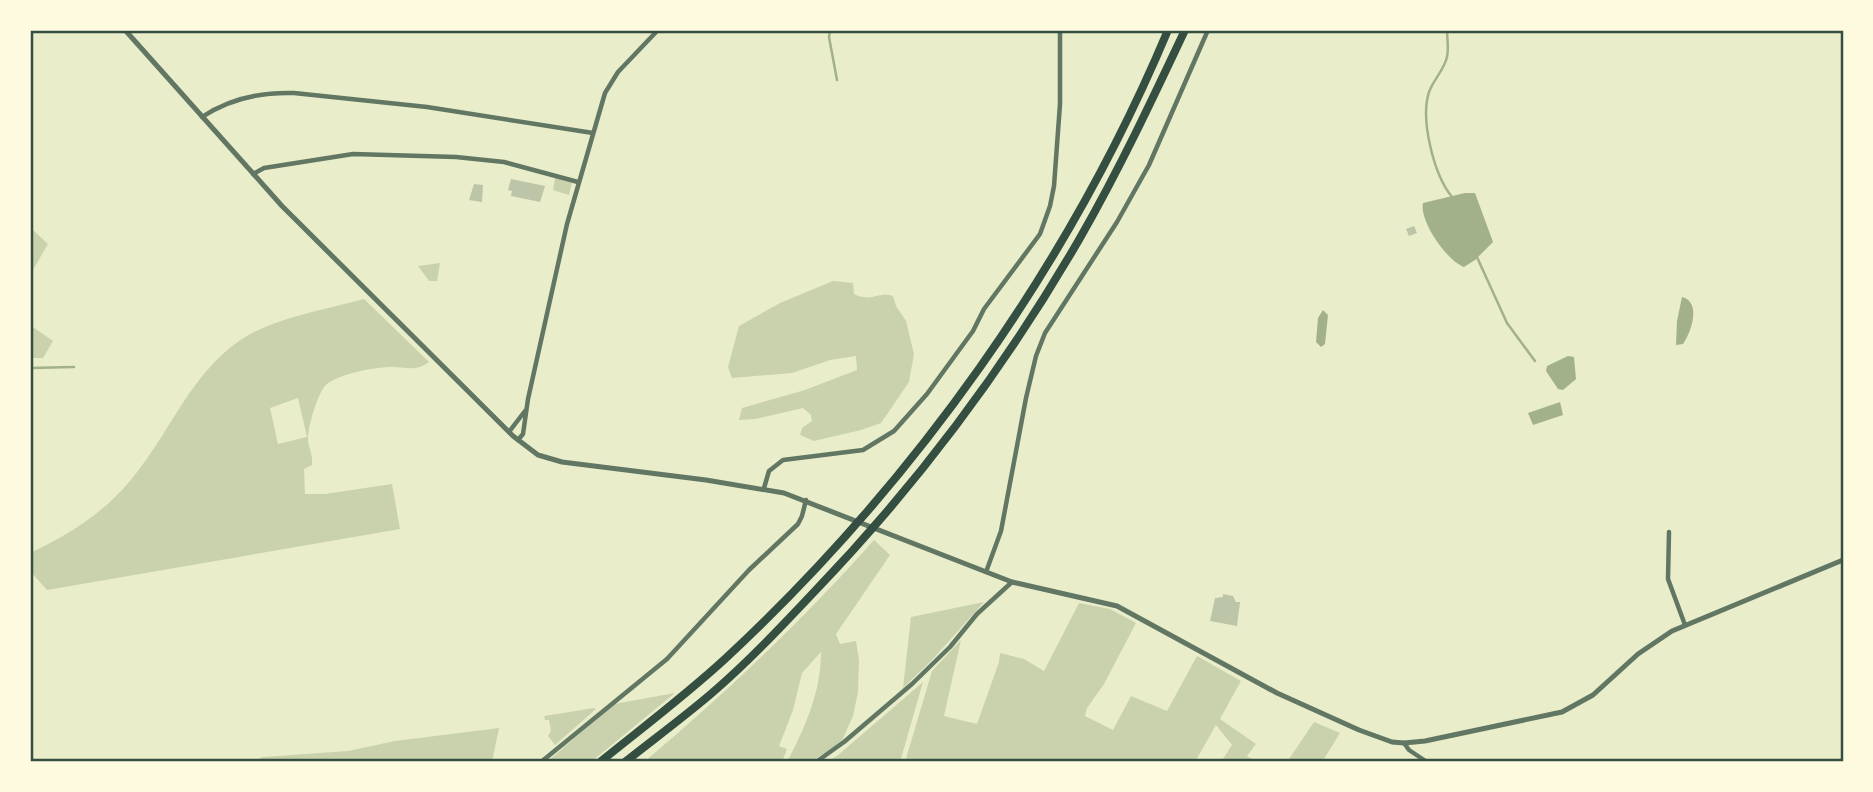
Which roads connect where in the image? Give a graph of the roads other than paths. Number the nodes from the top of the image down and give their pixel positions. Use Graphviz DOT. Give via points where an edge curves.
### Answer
graph roads {
  1 [pos="125,30"];
  2 [pos="658,30"];
  3 [pos="1060,30"];
  4 [pos="1168,30"];
  5 [pos="1185,30"];
  6 [pos="1208,30"];
  7 [pos="202,117"];
  8 [pos="593,133"];
  9 [pos="253,174"];
  10 [pos="578,182"];
  11 [pos="526,410"];
  12 [pos="509,432"];
  13 [pos="518,440"];
  14 [pos="764,488"];
  15 [pos="806,500"];
  16 [pos="1669,531"];
  17 [pos="1843,559"];
  18 [pos="986,572"];
  19 [pos="1012,583"];
  20 [pos="1685,625"];
  21 [pos="1404,743"];
  22 [pos="541,762"];
  23 [pos="600,762"];
  24 [pos="625,762"];
  25 [pos="817,762"];
  26 [pos="1427,762"];
  1 -- 7 [label="street"];
  2 -- 8 [label="street" via="618,72 605,93"];
  3 -- 14 [label="street" via="1054,186 1040,233 927,394 894,431 863,450 783,460 769,471"];
  4 -- 23 [label="highway" via="1065,235 914,454 764,621 699,682"];
  5 -- 24 [label="highway" via="1143,121 1081,236 1009,351 939,449 784,623 712,693"];
  6 -- 18 [label="street" via="1149,165 1045,333 1026,398 1002,531"];
  7 -- 8 [label="street" via="230,102 276,92 427,107"];
  7 -- 9 [label="street"];
  8 -- 10 [label="street"];
  9 -- 10 [label="street" via="264,168 353,154 444,156 504,162"];
  9 -- 12 [label="street"];
  10 -- 11 [label="street"];
  11 -- 12 [label="street"];
  11 -- 13 [label="street"];
  12 -- 13 [label="street"];
  13 -- 14 [label="street" via="538,455 562,462"];
  14 -- 15 [label="street"];
  15 -- 18 [label="street"];
  15 -- 22 [label="street" via="798,524 687,639"];
  16 -- 20 [label="street" via="1668,579"];
  17 -- 20 [label="street"];
  18 -- 19 [label="street"];
  19 -- 21 [label="street" via="1117,606 1277,693 1359,730"];
  19 -- 25 [label="street" via="976,614 920,676"];
  20 -- 21 [label="street" via="1659,638 1593,695 1562,712"];
  21 -- 26 [label="street"];
}
